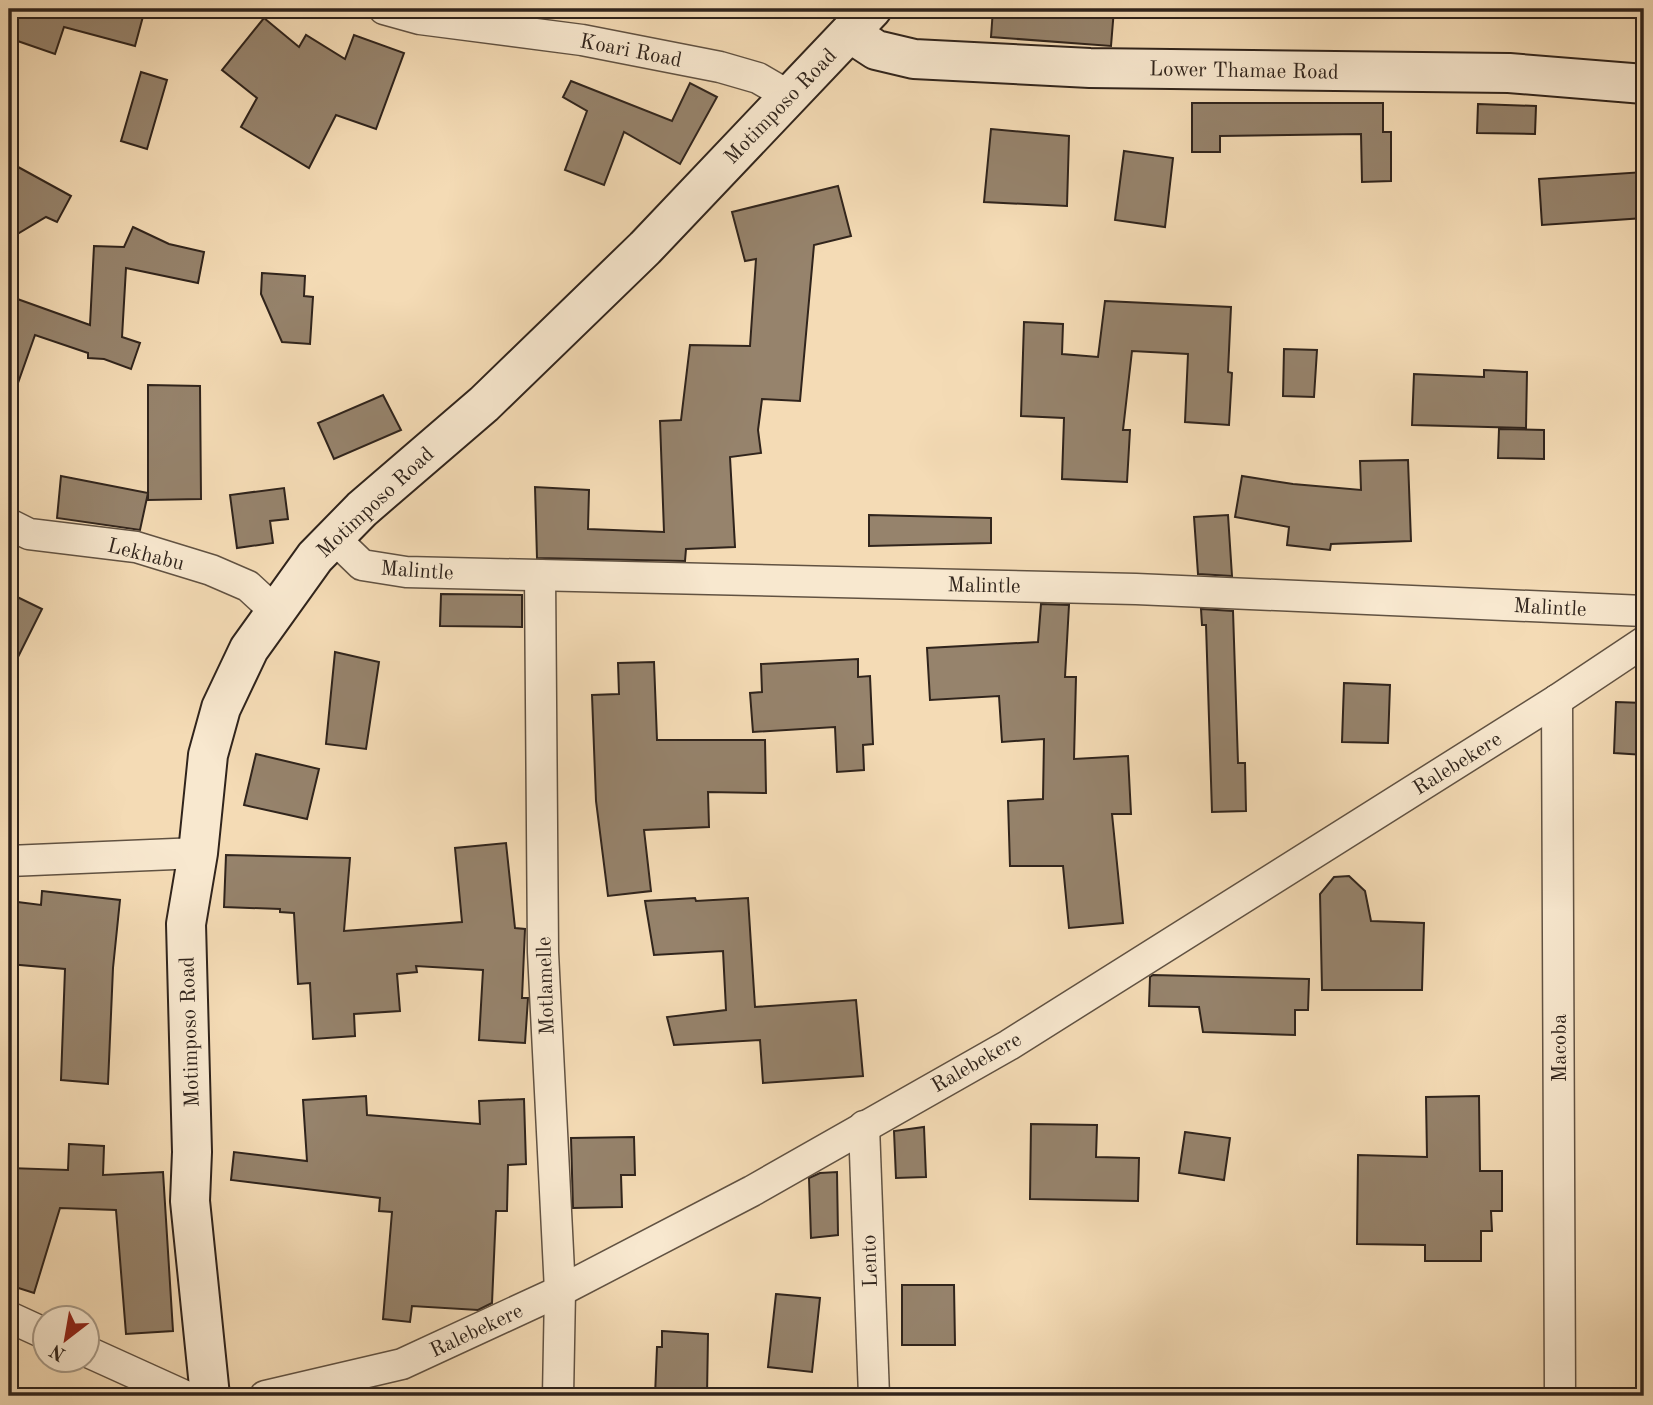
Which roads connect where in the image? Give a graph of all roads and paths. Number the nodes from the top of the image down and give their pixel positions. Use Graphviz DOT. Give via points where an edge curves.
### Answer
graph roads {
  1 [pos="384,9"];
  2 [pos="861,21"];
  3 [pos="1644,84"];
  4 [pos="789,96"];
  5 [pos="9,524"];
  6 [pos="334,538"];
  7 [pos="540,575"];
  8 [pos="274,610"];
  9 [pos="1644,611"];
  10 [pos="1644,642"];
  11 [pos="1557,700"];
  12 [pos="198,853"];
  13 [pos="9,861"];
  14 [pos="864,1126"];
  15 [pos="560,1291"];
  16 [pos="9,1317"];
  17 [pos="32,1328"];
  18 [pos="102,1358"];
  19 [pos="185,1396"];
  20 [pos="210,1396"];
  21 [pos="265,1396"];
  22 [pos="558,1396"];
  23 [pos="874,1396"];
  24 [pos="1560,1396"];
  1 -- 4 [label="street, Koari Road" via="420,19 582,40 720,67 758,78"];
  2 -- 3 [label="street, Lower Thamae Road" via="876,50 914,60 1090,68 1509,73"];
  2 -- 4 [label="street, Motimposo Road"];
  4 -- 6 [label="street, Motimposo Road" via="645,248"];
  5 -- 8 [label="street, Lekhabu" via="29,534 136,547 211,570 248,586"];
  6 -- 7 [label="street, Malintle" via="362,565 406,572"];
  6 -- 8 [label="street, Motimposo Road"];
  7 -- 9 [label="street, Malintle" via="1136,589"];
  7 -- 15 [label="street, Motlamelle" via="543,952"];
  8 -- 12 [label="street, Motimposo Road" via="220,708 208,755"];
  10 -- 11 [label="street, Ralebekere"];
  11 -- 14 [label="street, Ralebekere" via="1009,1045"];
  11 -- 24 [label="street, Macoba"];
  12 -- 13 [label="street"];
  12 -- 20 [label="street, Motimposo Road" via="186,924 190,1201"];
  14 -- 15 [label="street, Ralebekere" via="752,1191"];
  14 -- 23 [label="street, Lento"];
  15 -- 21 [label="street, Ralebekere" via="402,1364"];
  15 -- 22 [label="street, Motlamelle"];
  16 -- 17 [label="street"];
  18 -- 19 [label="street"];
}
